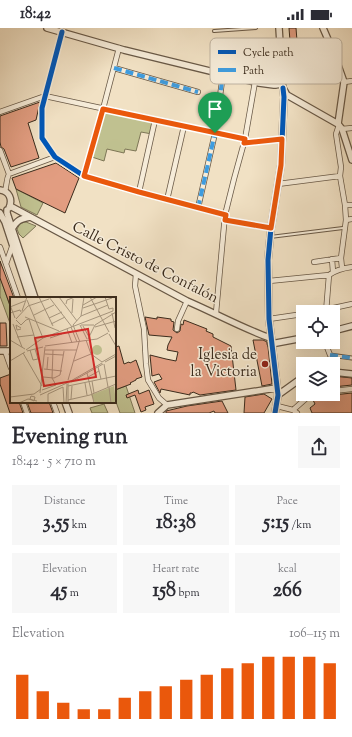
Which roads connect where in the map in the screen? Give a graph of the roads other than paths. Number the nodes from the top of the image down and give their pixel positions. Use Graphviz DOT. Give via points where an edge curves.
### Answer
graph roads {
  1 [pos="47,28"];
  2 [pos="256,28"];
  3 [pos="279,28"];
  4 [pos="325,28"];
  5 [pos="214,31"];
  6 [pos="62,32"];
  7 [pos="280,38"];
  8 [pos="329,38"];
  9 [pos="119,48"];
  10 [pos="114,68"];
  11 [pos="210,71"];
  12 [pos="342,76"];
  13 [pos="352,81"];
  14 [pos="344,82"];
  15 [pos="222,84"];
  16 [pos="257,84"];
  17 [pos="263,84"];
  18 [pos="282,85"];
  19 [pos="274,86"];
  20 [pos="198,92"];
  21 [pos="45,96"];
  22 [pos="103,109"];
  23 [pos="0,112"];
  24 [pos="155,120"];
  25 [pos="184,126"];
  26 [pos="340,126"];
  27 [pos="352,128"];
  28 [pos="215,133"];
  29 [pos="282,139"];
  30 [pos="245,141"];
  31 [pos="0,150"];
  32 [pos="55,157"];
  33 [pos="352,160"];
  34 [pos="9,174"];
  35 [pos="84,176"];
  36 [pos="340,176"];
  37 [pos="278,184"];
  38 [pos="2,190"];
  39 [pos="139,192"];
  40 [pos="167,200"];
  41 [pos="345,205"];
  42 [pos="352,205"];
  43 [pos="8,208"];
  44 [pos="198,208"];
  45 [pos="0,213"];
  46 [pos="30,217"];
  47 [pos="225,217"];
  48 [pos="352,219"];
  49 [pos="346,220"];
  50 [pos="271,228"];
  51 [pos="345,228"];
  52 [pos="12,229"];
  53 [pos="270,237"];
  54 [pos="13,244"];
  55 [pos="0,247"];
  56 [pos="342,258"];
  57 [pos="332,259"];
  58 [pos="314,262"];
  59 [pos="6,264"];
  60 [pos="352,267"];
  61 [pos="342,268"];
  62 [pos="331,273"];
  63 [pos="136,274"];
  64 [pos="269,281"];
  65 [pos="18,297"];
  66 [pos="30,297"];
  67 [pos="35,297"];
  68 [pos="187,301"];
  69 [pos="352,304"];
  70 [pos="327,305"];
  71 [pos="340,307"];
  72 [pos="216,314"];
  73 [pos="296,315"];
  74 [pos="269,319"];
  75 [pos="352,326"];
  76 [pos="177,329"];
  77 [pos="340,329"];
  78 [pos="296,339"];
  79 [pos="271,341"];
  80 [pos="328,349"];
  81 [pos="5,351"];
  82 [pos="330,355"];
  83 [pos="352,358"];
  84 [pos="10,365"];
  85 [pos="340,373"];
  86 [pos="352,374"];
  87 [pos="296,382"];
  88 [pos="276,388"];
  89 [pos="352,389"];
  90 [pos="340,390"];
  91 [pos="278,395"];
  92 [pos="305,401"];
  93 [pos="23,403"];
  94 [pos="54,403"];
  95 [pos="65,403"];
  96 [pos="69,403"];
  97 [pos="167,405"];
  98 [pos="276,406"];
  99 [pos="295,412"];
  100 [pos="27,413"];
  101 [pos="58,413"];
  102 [pos="69,413"];
  103 [pos="73,413"];
  104 [pos="158,413"];
  105 [pos="275,413"];
  1 -- 6 [label="street"];
  2 -- 5 [label="lane"];
  3 -- 7 [label="street"];
  4 -- 8 [label="street"];
  6 -- 9 [label="street"];
  6 -- 21 [label="street"];
  9 -- 10 [label="street"];
  9 -- 11 [label="street"];
  10 -- 20 [label="street"];
  10 -- 22 [label="street"];
  12 -- 14 [label="street"];
  13 -- 14 [label="street"];
  14 -- 26 [label="street"];
  15 -- 28 [label="street"];
  16 -- 30 [label="street"];
  17 -- 19 [label="street"];
  18 -- 19 [label="street"];
  18 -- 26 [label="street" via="287,95"];
  18 -- 29 [label="street"];
  21 -- 22 [label="street"];
  21 -- 23 [label="street"];
  21 -- 32 [label="street" via="42,108 42,138"];
  22 -- 24 [label="street"];
  22 -- 35 [label="street"];
  24 -- 25 [label="street"];
  24 -- 39 [label="street"];
  25 -- 28 [label="street"];
  25 -- 40 [label="street"];
  26 -- 27 [label="street"];
  26 -- 33 [label="street"];
  26 -- 36 [label="street" via="336,134"];
  28 -- 30 [label="street"];
  28 -- 44 [label="street"];
  29 -- 30 [label="street"];
  29 -- 37 [label="street"];
  30 -- 47 [label="street"];
  31 -- 34 [label="street"];
  32 -- 34 [label="street"];
  32 -- 35 [label="street"];
  34 -- 38 [label="street" via="6,186"];
  35 -- 39 [label="street"];
  36 -- 37 [label="street"];
  36 -- 41 [label="street"];
  37 -- 50 [label="street"];
  38 -- 43 [label="street" via="11,199"];
  39 -- 40 [label="street"];
  40 -- 44 [label="street"];
  41 -- 42 [label="street"];
  41 -- 49 [label="street"];
  43 -- 45 [label="street"];
  43 -- 46 [label="street, Calle Cristo de Confalón"];
  43 -- 52 [label="street"];
  44 -- 47 [label="street"];
  45 -- 54 [label="street" via="6,222"];
  46 -- 52 [label="street" via="18,220"];
  46 -- 63 [label="street, Calle Cristo de Confalón"];
  47 -- 50 [label="street"];
  47 -- 72 [label="street"];
  48 -- 49 [label="street"];
  49 -- 51 [label="street"];
  50 -- 53 [label="street"];
  51 -- 53 [label="lane"];
  51 -- 56 [label="street"];
  52 -- 67 [label="street"];
  53 -- 64 [label="street"];
  54 -- 59 [label="street"];
  54 -- 66 [label="street"];
  55 -- 59 [label="street"];
  56 -- 57 [label="street"];
  56 -- 61 [label="street"];
  57 -- 58 [label="street"];
  57 -- 62 [label="street"];
  59 -- 65 [label="street"];
  60 -- 61 [label="street"];
  61 -- 62 [label="street"];
  62 -- 64 [label="street"];
  62 -- 70 [label="street"];
  63 -- 68 [label="street, Calle Cristo de Confalón"];
  63 -- 97 [label="street" via="135,286 144,329 148,380 159,398"];
  64 -- 74 [label="street"];
  68 -- 72 [label="street, Calle Cristo de Confalón"];
  68 -- 76 [label="street"];
  69 -- 71 [label="street"];
  72 -- 79 [label="street, Calle Cristo de Confalón"];
  73 -- 74 [label="street"];
  74 -- 79 [label="street"];
  75 -- 77 [label="street"];
  78 -- 79 [label="street"];
  79 -- 88 [label="street"];
  80 -- 82 [label="street"];
  81 -- 84 [label="street"];
  82 -- 83 [label="street"];
  85 -- 86 [label="street"];
  87 -- 91 [label="street"];
  88 -- 91 [label="street"];
  88 -- 97 [label="street"];
  89 -- 90 [label="street"];
  91 -- 98 [label="street"];
  92 -- 99 [label="street"];
  93 -- 100 [label="street"];
  94 -- 101 [label="street"];
  95 -- 102 [label="street"];
  96 -- 103 [label="street"];
  97 -- 104 [label="street"];
  98 -- 99 [label="street"];
  98 -- 105 [label="street"];
}
